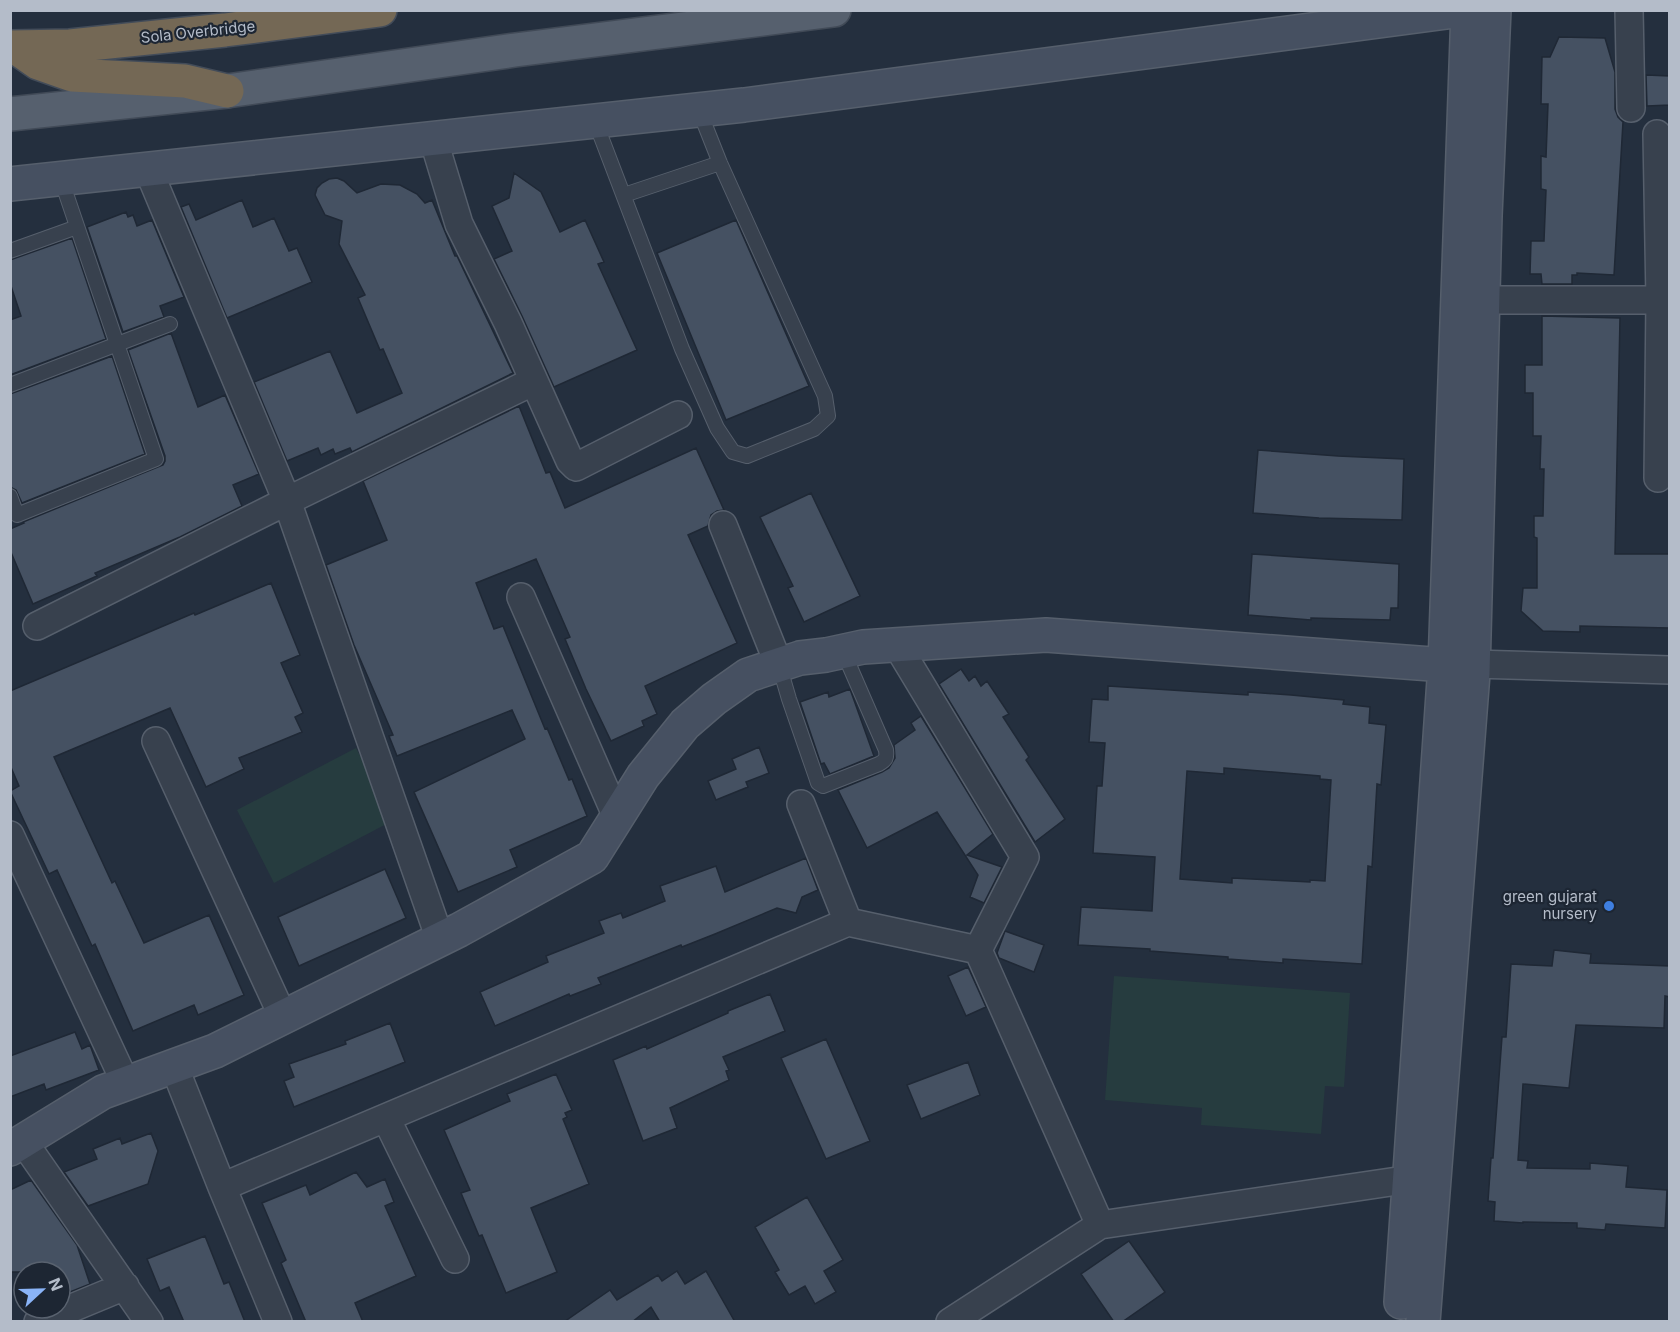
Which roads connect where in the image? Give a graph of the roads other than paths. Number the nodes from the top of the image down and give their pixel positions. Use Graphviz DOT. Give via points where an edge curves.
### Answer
graph roads {
  1 [pos="380,10"];
  2 [pos="834,10"];
  3 [pos="1462,10"];
  4 [pos="1468,10"];
  5 [pos="1494,10"];
  6 [pos="1629,10"];
  7 [pos="13,47"];
  8 [pos="227,91"];
  9 [pos="1631,108"];
  10 [pos="699,110"];
  11 [pos="10,114"];
  12 [pos="595,121"];
  13 [pos="1657,134"];
  14 [pos="433,138"];
  15 [pos="720,164"];
  16 [pos="148,169"];
  17 [pos="61,179"];
  18 [pos="10,184"];
  19 [pos="624,195"];
  20 [pos="77,227"];
  21 [pos="10,251"];
  22 [pos="1483,300"];
  23 [pos="1665,300"];
  24 [pos="170,324"];
  25 [pos="117,344"];
  26 [pos="534,381"];
  27 [pos="10,385"];
  28 [pos="678,415"];
  29 [pos="1658,478"];
  30 [pos="10,496"];
  31 [pos="287,501"];
  32 [pos="723,525"];
  33 [pos="521,597"];
  34 [pos="37,626"];
  35 [pos="897,645"];
  36 [pos="843,651"];
  37 [pos="779,665"];
  38 [pos="1459,665"];
  39 [pos="1670,670"];
  40 [pos="156,741"];
  41 [pos="801,804"];
  42 [pos="617,817"];
  43 [pos="10,835"];
  44 [pos="848,922"];
  45 [pos="440,939"];
  46 [pos="978,951"];
  47 [pos="283,1017"];
  48 [pos="174,1066"];
  49 [pos="126,1084"];
  50 [pos="386,1118"];
  51 [pos="17,1145"];
  52 [pos="1411,1179"];
  53 [pos="222,1187"];
  54 [pos="1100,1225"];
  55 [pos="455,1259"];
  56 [pos="124,1286"];
  57 [pos="38,1322"];
  58 [pos="149,1322"];
  59 [pos="278,1322"];
  60 [pos="950,1322"];
  61 [pos="1400,1322"];
  62 [pos="1423,1322"];
  1 -- 7 [label="highway, Sola Overbridge" via="245,28"];
  2 -- 8 [label="main road"];
  3 -- 10 [label="street"];
  4 -- 38 [label="street"];
  5 -- 22 [label="street"];
  6 -- 9 [label="street"];
  7 -- 8 [label="highway" via="38,63 72,75 185,81"];
  8 -- 11 [label="main road"];
  10 -- 12 [label="street"];
  10 -- 15 [label="lane"];
  12 -- 14 [label="street"];
  12 -- 19 [label="lane"];
  13 -- 23 [label="street"];
  14 -- 16 [label="street"];
  14 -- 26 [label="street" via="459,224"];
  15 -- 19 [label="lane"];
  15 -- 19 [label="lane" via="825,396 828,416 814,429 747,456 733,452 717,428 682,349"];
  16 -- 17 [label="street"];
  16 -- 31 [label="street"];
  17 -- 18 [label="street"];
  17 -- 20 [label="lane"];
  20 -- 21 [label="lane"];
  20 -- 25 [label="lane"];
  22 -- 23 [label="street"];
  22 -- 38 [label="street"];
  23 -- 29 [label="street"];
  24 -- 25 [label="lane"];
  25 -- 27 [label="lane"];
  25 -- 30 [label="lane" via="156,459 17,515"];
  26 -- 28 [label="street" via="576,467"];
  26 -- 31 [label="street"];
  31 -- 34 [label="street"];
  31 -- 45 [label="street"];
  32 -- 37 [label="street"];
  33 -- 42 [label="street"];
  35 -- 36 [label="street"];
  35 -- 38 [label="street" via="1046,635"];
  35 -- 46 [label="street" via="1025,857"];
  36 -- 37 [label="street"];
  36 -- 37 [label="lane" via="887,756 885,761 823,786 818,783"];
  37 -- 42 [label="street" via="748,675 685,724 643,776"];
  38 -- 39 [label="street"];
  38 -- 52 [label="street"];
  38 -- 62 [label="street"];
  40 -- 47 [label="street"];
  41 -- 44 [label="street"];
  42 -- 45 [label="street" via="592,857"];
  43 -- 49 [label="street"];
  44 -- 46 [label="street"];
  44 -- 50 [label="street"];
  45 -- 47 [label="street"];
  46 -- 54 [label="street"];
  47 -- 48 [label="street" via="215,1051"];
  48 -- 49 [label="street"];
  48 -- 53 [label="street"];
  49 -- 51 [label="street" via="103,1092"];
  50 -- 53 [label="street"];
  50 -- 55 [label="street"];
  51 -- 56 [label="street"];
  52 -- 54 [label="street"];
  52 -- 61 [label="street"];
  53 -- 59 [label="street"];
  54 -- 60 [label="street"];
  56 -- 57 [label="street"];
  56 -- 58 [label="street"];
}
